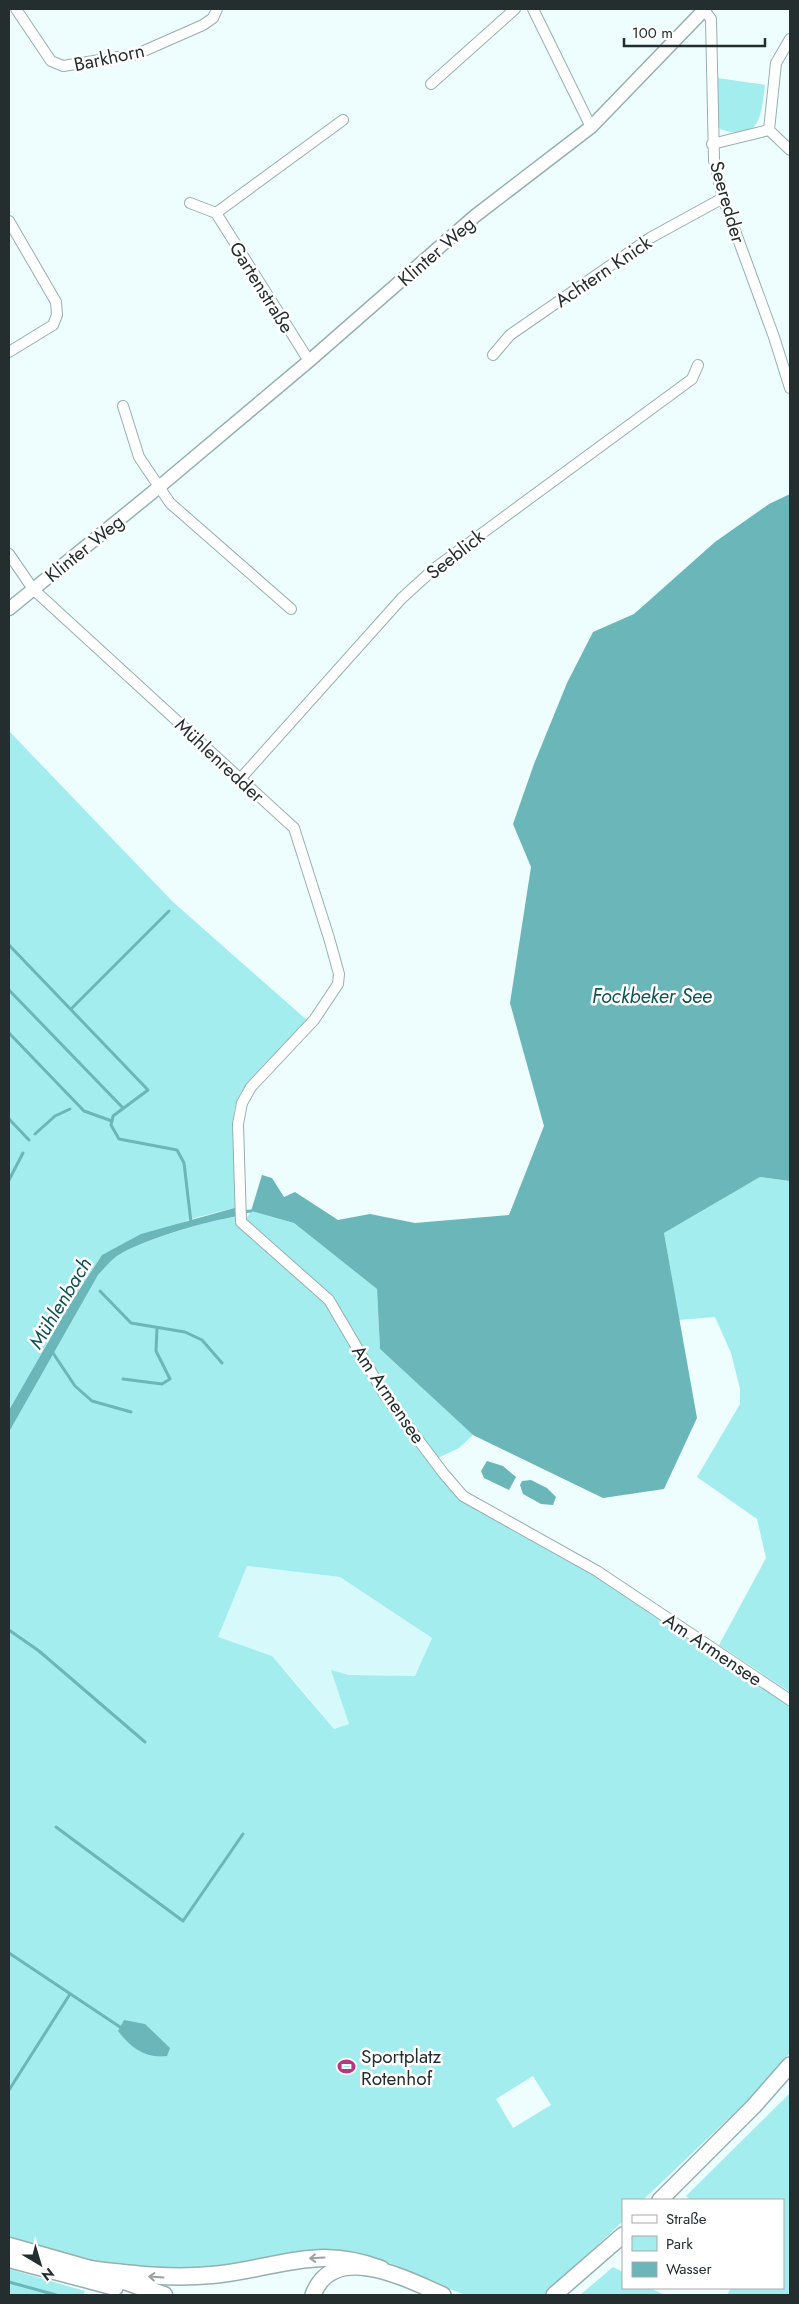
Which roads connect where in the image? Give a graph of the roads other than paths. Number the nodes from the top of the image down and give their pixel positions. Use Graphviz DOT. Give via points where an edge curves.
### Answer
graph roads {
  1 [pos="16,9"];
  2 [pos="217,9"];
  3 [pos="515,9"];
  4 [pos="533,9"];
  5 [pos="704,9"];
  6 [pos="790,39"];
  7 [pos="431,84"];
  8 [pos="343,120"];
  9 [pos="591,127"];
  10 [pos="769,130"];
  11 [pos="712,144"];
  12 [pos="790,150"];
  13 [pos="723,198"];
  14 [pos="190,203"];
  15 [pos="216,213"];
  16 [pos="9,221"];
  17 [pos="9,352"];
  18 [pos="493,355"];
  19 [pos="309,361"];
  20 [pos="698,365"];
  21 [pos="790,388"];
  22 [pos="124,406"];
  23 [pos="160,487"];
  24 [pos="9,554"];
  25 [pos="33,589"];
  26 [pos="9,609"];
  27 [pos="291,609"];
  28 [pos="241,778"];
  29 [pos="339,974"];
  30 [pos="790,1700"];
  31 [pos="790,2065"];
  32 [pos="661,2199"];
  33 [pos="622,2236"];
  34 [pos="9,2246"];
  35 [pos="9,2259"];
  36 [pos="381,2269"];
  37 [pos="90,2275"];
  38 [pos="126,2295"];
  39 [pos="141,2295"];
  40 [pos="164,2295"];
  41 [pos="313,2295"];
  42 [pos="443,2295"];
  43 [pos="554,2295"];
  1 -- 2 [label="street, Barkhorn" via="51,61 63,66 138,54 203,25"];
  3 -- 7 [label="street"];
  4 -- 9 [label="street"];
  5 -- 9 [label="street, Klinter Weg"];
  5 -- 11 [label="street, Seeredder" via="711,19"];
  6 -- 10 [label="street" via="776,63"];
  8 -- 15 [label="street"];
  9 -- 19 [label="street, Klinter Weg" via="474,216"];
  10 -- 11 [label="street"];
  10 -- 12 [label="street"];
  11 -- 13 [label="street, Seeredder"];
  13 -- 18 [label="street, Achtern Knick" via="650,238 510,335"];
  13 -- 21 [label="street, Seeredder"];
  14 -- 15 [label="street"];
  15 -- 19 [label="street, Gartenstraße"];
  16 -- 17 [label="street" via="56,302 57,315 53,325"];
  19 -- 23 [label="street, Klinter Weg"];
  20 -- 28 [label="street, Seeblick" via="692,379 435,568 402,598"];
  22 -- 23 [label="street" via="139,457"];
  23 -- 25 [label="street, Klinter Weg"];
  23 -- 27 [label="street" via="170,504"];
  24 -- 25 [label="street, Mühlenredder"];
  25 -- 26 [label="street, Klinter Weg"];
  25 -- 28 [label="street, Mühlenredder"];
  28 -- 29 [label="street, Mühlenredder" via="294,828"];
  29 -- 30 [label="street, Am Armensee" via="338,984 314,1020 251,1087 242,1103 238,1124 241,1222 329,1300 386,1397 463,1496 597,1571"];
  31 -- 32 [label="main road"];
  33 -- 43 [label="main road"];
  34 -- 37 [label="highway"];
  35 -- 37 [label="highway"];
  36 -- 37 [label="highway, one-way" via="335,2257 170,2278"];
  36 -- 41 [label="main road" via="356,2267 334,2271 325,2277"];
  36 -- 42 [label="main road"];
  37 -- 38 [label="highway"];
  37 -- 39 [label="highway"];
  37 -- 40 [label="highway"];
}
